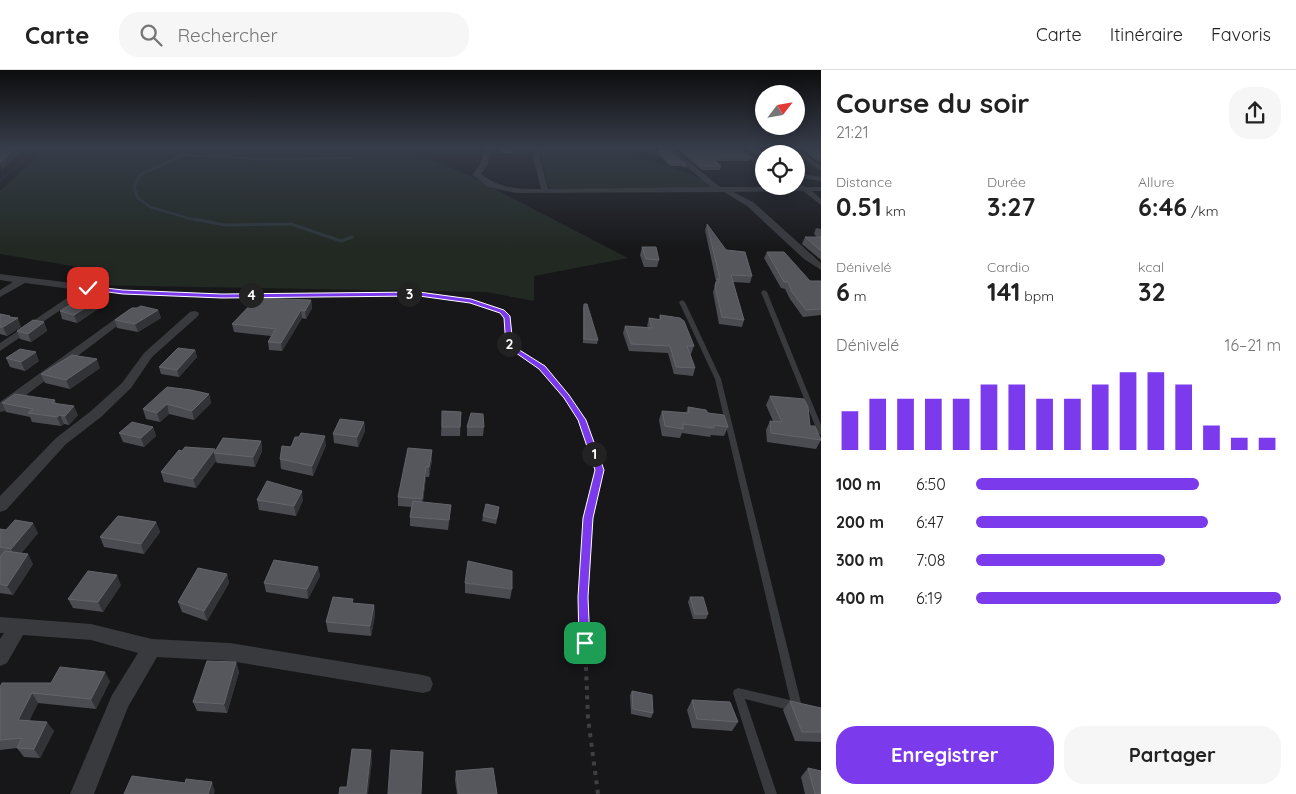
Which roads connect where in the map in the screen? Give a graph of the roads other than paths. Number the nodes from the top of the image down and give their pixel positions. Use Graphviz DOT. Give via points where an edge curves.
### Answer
graph roads {
  1 [pos="485,181"];
  2 [pos="543,181"];
  3 [pos="710,181"];
  4 [pos="545,190"];
  5 [pos="722,190"];
  6 [pos="807,190"];
  7 [pos="821,190"];
  8 [pos="821,203"];
  9 [pos="821,267"];
  10 [pos="0,277"];
  11 [pos="21,281"];
  12 [pos="764,292"];
  13 [pos="0,294"];
  14 [pos="682,302"];
  15 [pos="129,312"];
  16 [pos="194,314"];
  17 [pos="0,348"];
  18 [pos="0,408"];
  19 [pos="821,433"];
  20 [pos="0,506"];
  21 [pos="9,626"];
  22 [pos="152,648"];
  23 [pos="0,657"];
  24 [pos="423,684"];
  25 [pos="82,794"];
  26 [pos="771,794"];
  1 -- 4 [label="street" via="516,191"];
  2 -- 4 [label="street"];
  3 -- 5 [label="street"];
  4 -- 5 [label="street"];
  5 -- 6 [label="street"];
  5 -- 9 [label="street" via="750,204"];
  6 -- 7 [label="street"];
  6 -- 8 [label="street"];
  10 -- 11 [label="street"];
  11 -- 13 [label="street"];
  11 -- 17 [label="street" via="88,288"];
  12 -- 19 [label="lane"];
  14 -- 26 [label="lane" via="718,379 801,708 738,692"];
  15 -- 18 [label="street"];
  16 -- 20 [label="street" via="148,355 127,385 61,441"];
  21 -- 22 [label="street" via="91,632"];
  21 -- 23 [label="street"];
  22 -- 24 [label="street" via="230,652"];
  22 -- 25 [label="street" via="119,702"];
}
